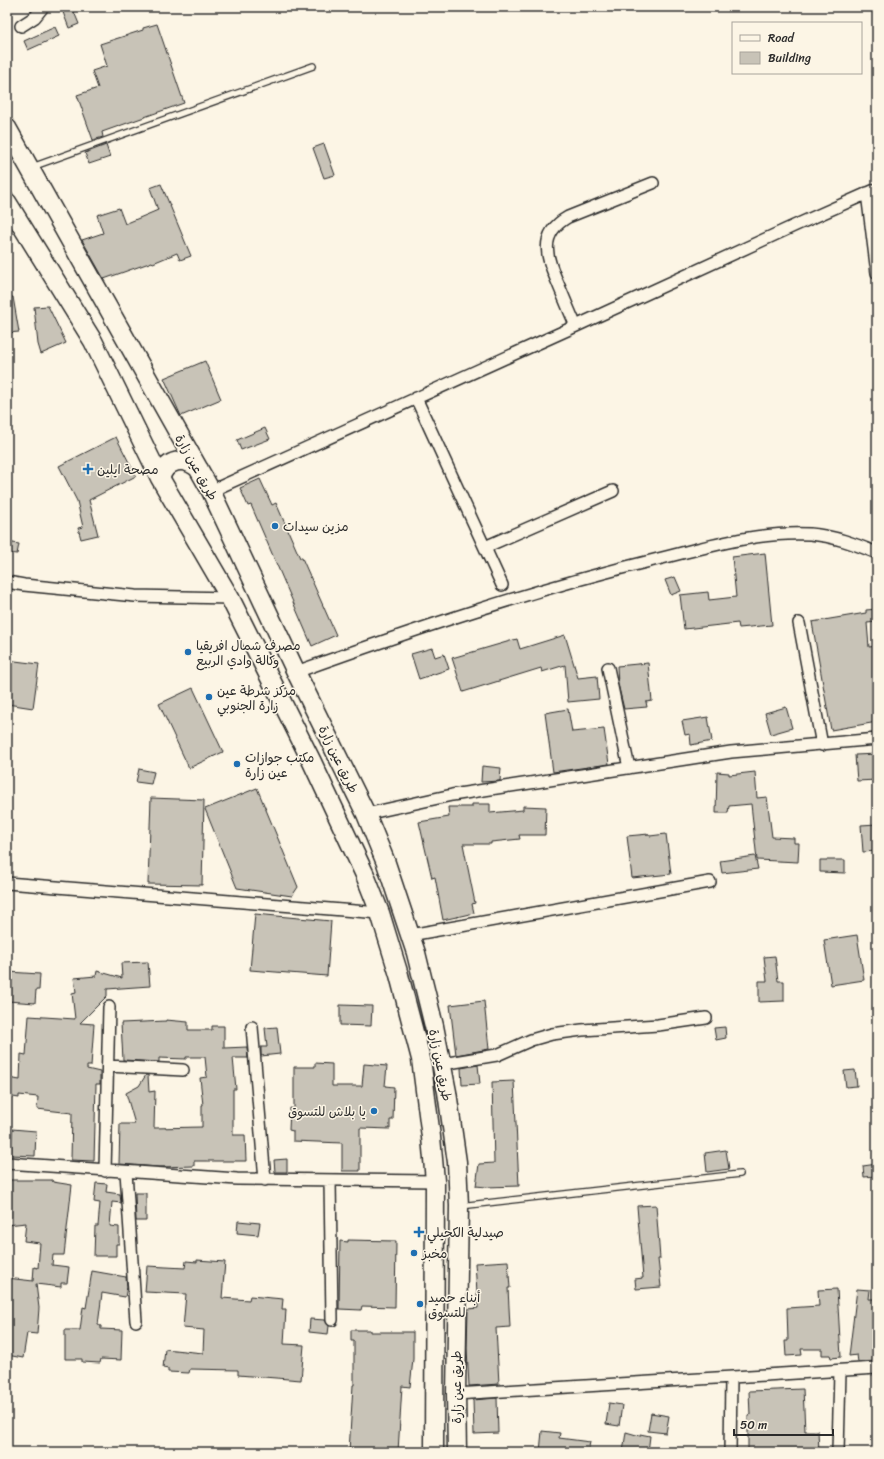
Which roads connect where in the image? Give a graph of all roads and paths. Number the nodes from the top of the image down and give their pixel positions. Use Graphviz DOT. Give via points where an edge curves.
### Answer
graph roads {
  1 [pos="43,7"];
  2 [pos="22,26"];
  3 [pos="313,66"];
  4 [pos="7,128"];
  5 [pos="30,168"];
  6 [pos="653,184"];
  7 [pos="872,191"];
  8 [pos="7,202"];
  9 [pos="13,220"];
  10 [pos="877,273"];
  11 [pos="576,326"];
  12 [pos="416,398"];
  13 [pos="199,469"];
  14 [pos="160,478"];
  15 [pos="211,491"];
  16 [pos="613,491"];
  17 [pos="485,547"];
  18 [pos="877,553"];
  19 [pos="7,582"];
  20 [pos="502,585"];
  21 [pos="230,598"];
  22 [pos="799,623"];
  23 [pos="608,668"];
  24 [pos="296,672"];
  25 [pos="877,739"];
  26 [pos="822,745"];
  27 [pos="629,768"];
  28 [pos="366,814"];
  29 [pos="710,882"];
  30 [pos="7,883"];
  31 [pos="380,913"];
  32 [pos="410,935"];
  33 [pos="109,1007"];
  34 [pos="706,1018"];
  35 [pos="252,1027"];
  36 [pos="442,1064"];
  37 [pos="108,1066"];
  38 [pos="183,1070"];
  39 [pos="7,1164"];
  40 [pos="105,1171"];
  41 [pos="126,1172"];
  42 [pos="740,1174"];
  43 [pos="265,1180"];
  44 [pos="330,1180"];
  45 [pos="435,1181"];
  46 [pos="458,1206"];
  47 [pos="332,1320"];
  48 [pos="136,1321"];
  49 [pos="877,1368"];
  50 [pos="840,1371"];
  51 [pos="730,1378"];
  52 [pos="456,1394"];
  53 [pos="434,1452"];
  54 [pos="457,1452"];
  55 [pos="730,1452"];
  56 [pos="838,1452"];
  1 -- 2 [label="street" via="35,17"];
  3 -- 5 [label="lane"];
  4 -- 5 [label="main road, طريق عين زارة"];
  5 -- 13 [label="main road, طريق عين زارة"];
  6 -- 11 [label="street" via="568,217 557,224 550,235 547,249 549,262"];
  7 -- 10 [label="street"];
  7 -- 11 [label="street"];
  8 -- 9 [label="main road, طريق عين زارة"];
  9 -- 14 [label="main road, طريق عين زارة" via="93,341"];
  11 -- 12 [label="street"];
  12 -- 15 [label="street"];
  12 -- 17 [label="street"];
  13 -- 14 [label="main road" via="187,461 173,462 162,472"];
  13 -- 15 [label="main road, طريق عين زارة"];
  14 -- 21 [label="main road, طريق عين زارة"];
  15 -- 24 [label="main road, طريق عين زارة"];
  16 -- 17 [label="street"];
  17 -- 20 [label="street"];
  18 -- 24 [label="street" via="842,539 810,534 773,534 744,539 629,566 515,597"];
  19 -- 21 [label="street" via="135,596"];
  21 -- 31 [label="main road, طريق عين زارة" via="312,762"];
  22 -- 26 [label="street"];
  23 -- 27 [label="street"];
  24 -- 28 [label="main road, طريق عين زارة"];
  25 -- 26 [label="street"];
  26 -- 27 [label="street" via="731,752"];
  27 -- 28 [label="street" via="452,794"];
  28 -- 32 [label="main road, طريق عين زارة" via="386,863"];
  29 -- 32 [label="street"];
  30 -- 31 [label="street"];
  31 -- 45 [label="main road, طريق عين زارة" via="421,1059"];
  32 -- 36 [label="main road, طريق عين زارة"];
  33 -- 37 [label="street"];
  34 -- 36 [label="street" via="658,1025 552,1034 497,1055"];
  35 -- 43 [label="street"];
  36 -- 46 [label="main road, طريق عين زارة" via="457,1162"];
  37 -- 38 [label="street"];
  37 -- 40 [label="street"];
  39 -- 40 [label="street"];
  40 -- 41 [label="street"];
  41 -- 43 [label="street"];
  41 -- 48 [label="street"];
  42 -- 46 [label="lane"];
  43 -- 44 [label="street"];
  44 -- 45 [label="street"];
  44 -- 47 [label="street"];
  45 -- 53 [label="main road, طريق عين زارة"];
  46 -- 52 [label="main road, طريق عين زارة"];
  49 -- 50 [label="street"];
  50 -- 51 [label="street"];
  50 -- 56 [label="street"];
  51 -- 52 [label="street"];
  51 -- 55 [label="street"];
  52 -- 54 [label="main road, طريق عين زارة"];
}
